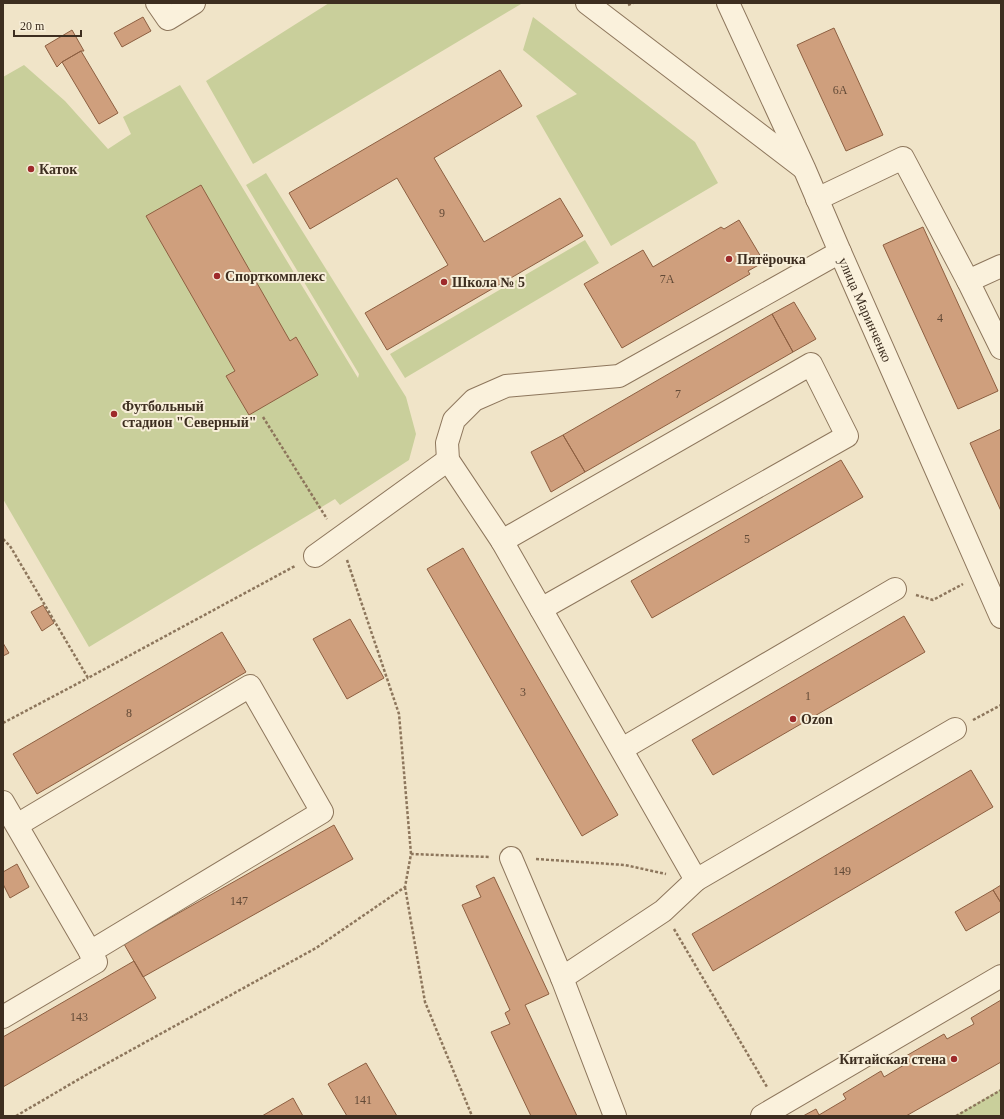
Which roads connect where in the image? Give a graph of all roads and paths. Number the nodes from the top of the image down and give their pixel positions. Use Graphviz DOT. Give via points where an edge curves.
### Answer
graph roads {
  1 [pos="157,3"];
  2 [pos="194,3"];
  3 [pos="587,3"];
  4 [pos="728,3"];
  5 [pos="804,168"];
  6 [pos="817,198"];
  7 [pos="840,252"];
  8 [pos="1001,266"];
  9 [pos="968,280"];
  10 [pos="1001,348"];
  11 [pos="262,417"];
  12 [pos="448,460"];
  13 [pos="3,539"];
  14 [pos="339,539"];
  15 [pos="502,541"];
  16 [pos="315,556"];
  17 [pos="959,586"];
  18 [pos="895,589"];
  19 [pos="541,609"];
  20 [pos="1001,616"];
  21 [pos="88,678"];
  22 [pos="1001,705"];
  23 [pos="3,723"];
  24 [pos="955,729"];
  25 [pos="622,749"];
  26 [pos="3,802"];
  27 [pos="17,825"];
  28 [pos="411,854"];
  29 [pos="511,858"];
  30 [pos="696,880"];
  31 [pos="405,887"];
  32 [pos="664,911"];
  33 [pos="90,952"];
  34 [pos="1001,976"];
  35 [pos="562,978"];
  36 [pos="3,1017"];
  37 [pos="1001,1090"];
  38 [pos="770,1111"];
  39 [pos="16,1116"];
  40 [pos="472,1116"];
  41 [pos="615,1116"];
  42 [pos="956,1116"];
  1 -- 2 [label="street" via="168,19"];
  3 -- 5 [label="street"];
  4 -- 5 [label="street, улица Маринченко"];
  5 -- 6 [label="street, улица Маринченко"];
  6 -- 7 [label="street, улица Маринченко"];
  6 -- 9 [label="street" via="903,158"];
  7 -- 12 [label="street" via="619,376 506,386 474,400 454,420 447,443"];
  7 -- 20 [label="street, улица Маринченко"];
  8 -- 9 [label="street"];
  9 -- 10 [label="street"];
  11 -- 14 [label="path"];
  12 -- 14 [label="street"];
  12 -- 15 [label="street"];
  13 -- 21 [label="path" via="10,546"];
  14 -- 16 [label="street"];
  14 -- 28 [label="path" via="399,714"];
  15 -- 19 [label="street"];
  15 -- 19 [label="street" via="811,364 847,436"];
  16 -- 21 [label="path"];
  17 -- 18 [label="path" via="933,600"];
  18 -- 25 [label="street"];
  19 -- 25 [label="street"];
  21 -- 23 [label="path"];
  22 -- 24 [label="path"];
  24 -- 30 [label="street"];
  25 -- 30 [label="street"];
  26 -- 27 [label="street"];
  27 -- 33 [label="street"];
  27 -- 33 [label="street" via="250,686 322,812"];
  28 -- 29 [label="path"];
  28 -- 31 [label="path"];
  29 -- 30 [label="path" via="625,866"];
  29 -- 35 [label="street"];
  30 -- 32 [label="street"];
  31 -- 39 [label="path" via="316,948"];
  31 -- 40 [label="path" via="425,1002"];
  32 -- 35 [label="street"];
  32 -- 38 [label="path"];
  33 -- 36 [label="street" via="96,962"];
  34 -- 38 [label="street"];
  35 -- 41 [label="street"];
  37 -- 42 [label="path"];
}
